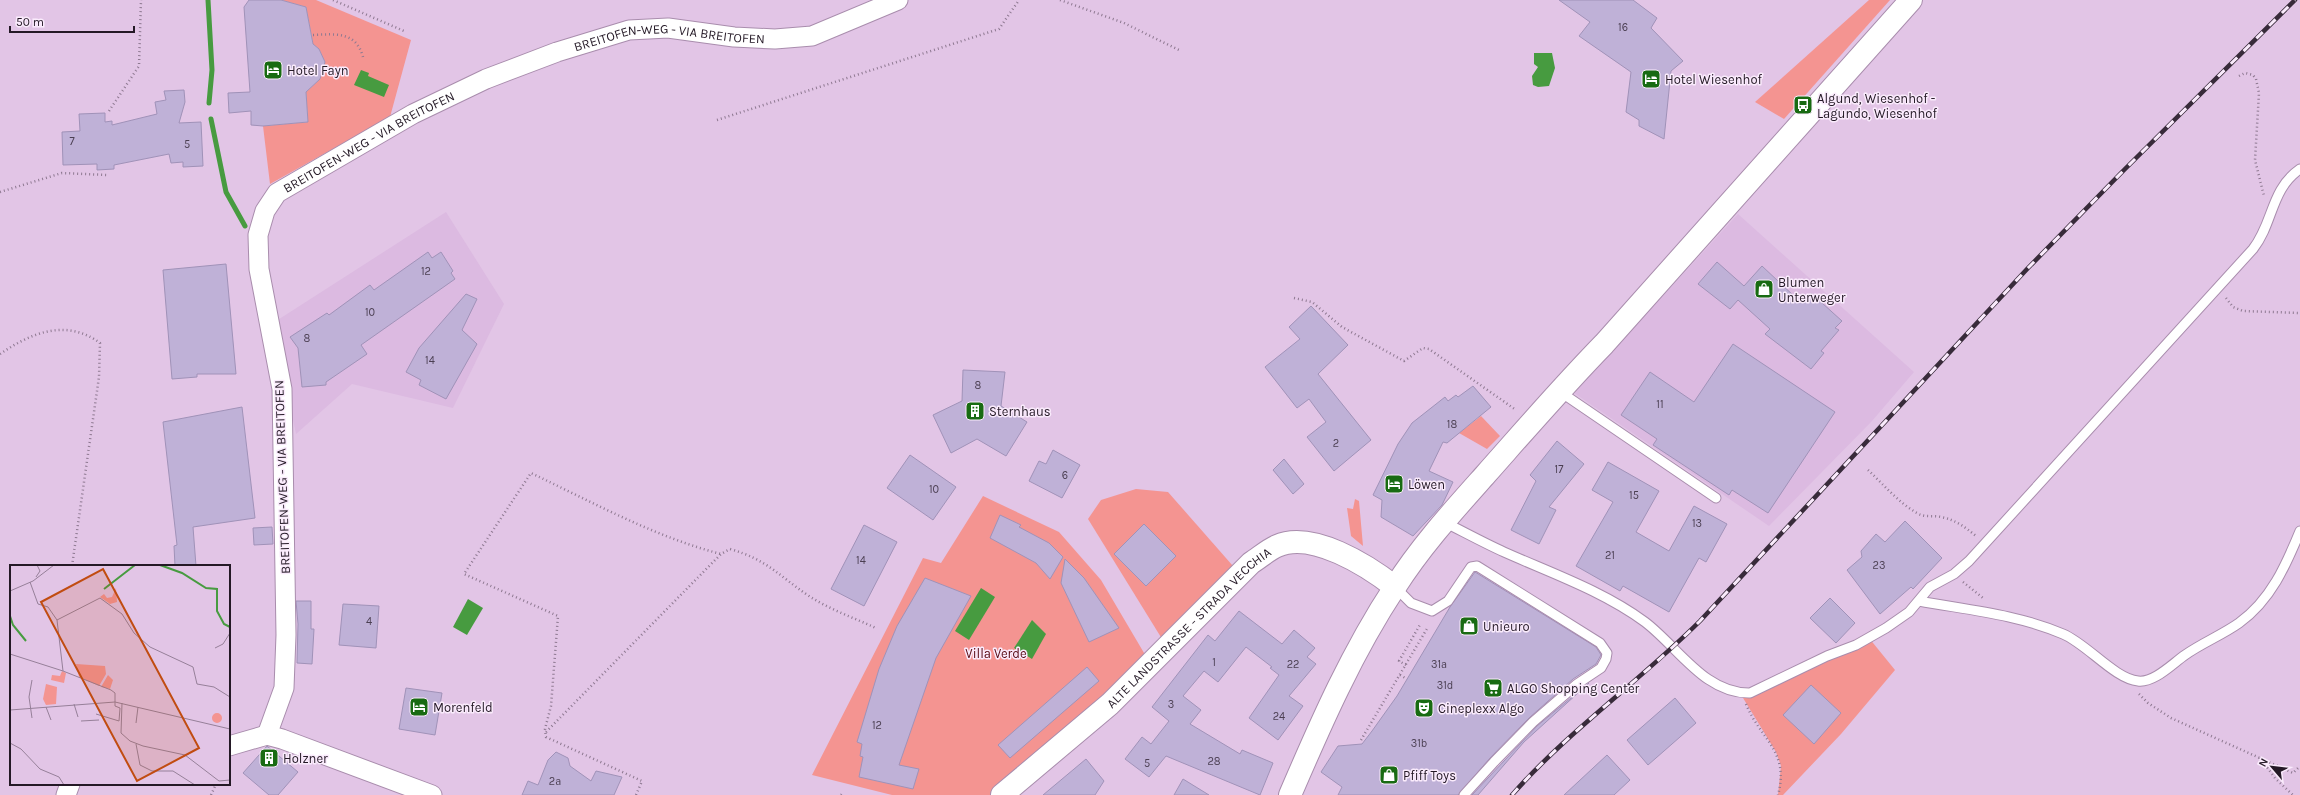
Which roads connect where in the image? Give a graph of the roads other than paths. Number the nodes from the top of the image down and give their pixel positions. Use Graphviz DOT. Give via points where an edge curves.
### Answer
graph roads {
  1 [pos="898,0"];
  2 [pos="1911,0"];
  3 [pos="2300,169"];
  4 [pos="1559,391"];
  5 [pos="1716,498"];
  6 [pos="1444,522"];
  7 [pos="2300,531"];
  8 [pos="1395,587"];
  9 [pos="1919,601"];
  10 [pos="267,735"];
  11 [pos="230,746"];
  12 [pos="70,785"];
  13 [pos="66,795"];
  14 [pos="432,795"];
  15 [pos="1002,795"];
  16 [pos="1290,795"];
  17 [pos="1464,795"];
  1 -- 10 [label="street, BREITOFEN-WEG - VIA BREITOFEN" via="812,36 775,39 734,37 668,28 629,30 557,52 486,79 413,114 277,193 265,211 258,235 259,269 282,389 286,635 284,688"];
  2 -- 4 [label="main road"];
  3 -- 9 [label="lane" via="2284,184 2277,195 2260,240 1986,544 1954,574 1930,587"];
  4 -- 5 [label="lane"];
  4 -- 6 [label="main road"];
  6 -- 8 [label="main road"];
  6 -- 9 [label="lane" via="1502,552 1622,606 1667,641 1704,677 1721,687 1740,693 1750,693 1856,645 1909,612"];
  7 -- 9 [label="lane" via="2274,585 2240,622 2199,645 2152,678 2141,682 2125,679 2065,634 2003,615"];
  8 -- 15 [label="main road, ALTE LANDSTRASSE - STRADA VECCHIA" via="1341,552 1305,542 1278,546 1251,563 1110,704"];
  8 -- 16 [label="main road" via="1360,646 1326,712"];
  8 -- 17 [label="lane" via="1411,603 1432,611 1448,601 1471,567 1477,566 1600,643 1607,653 1601,668 1577,684 1533,722"];
  10 -- 11 [label="street"];
  10 -- 14 [label="street" via="312,749"];
  12 -- 13 [label="street"];
}
